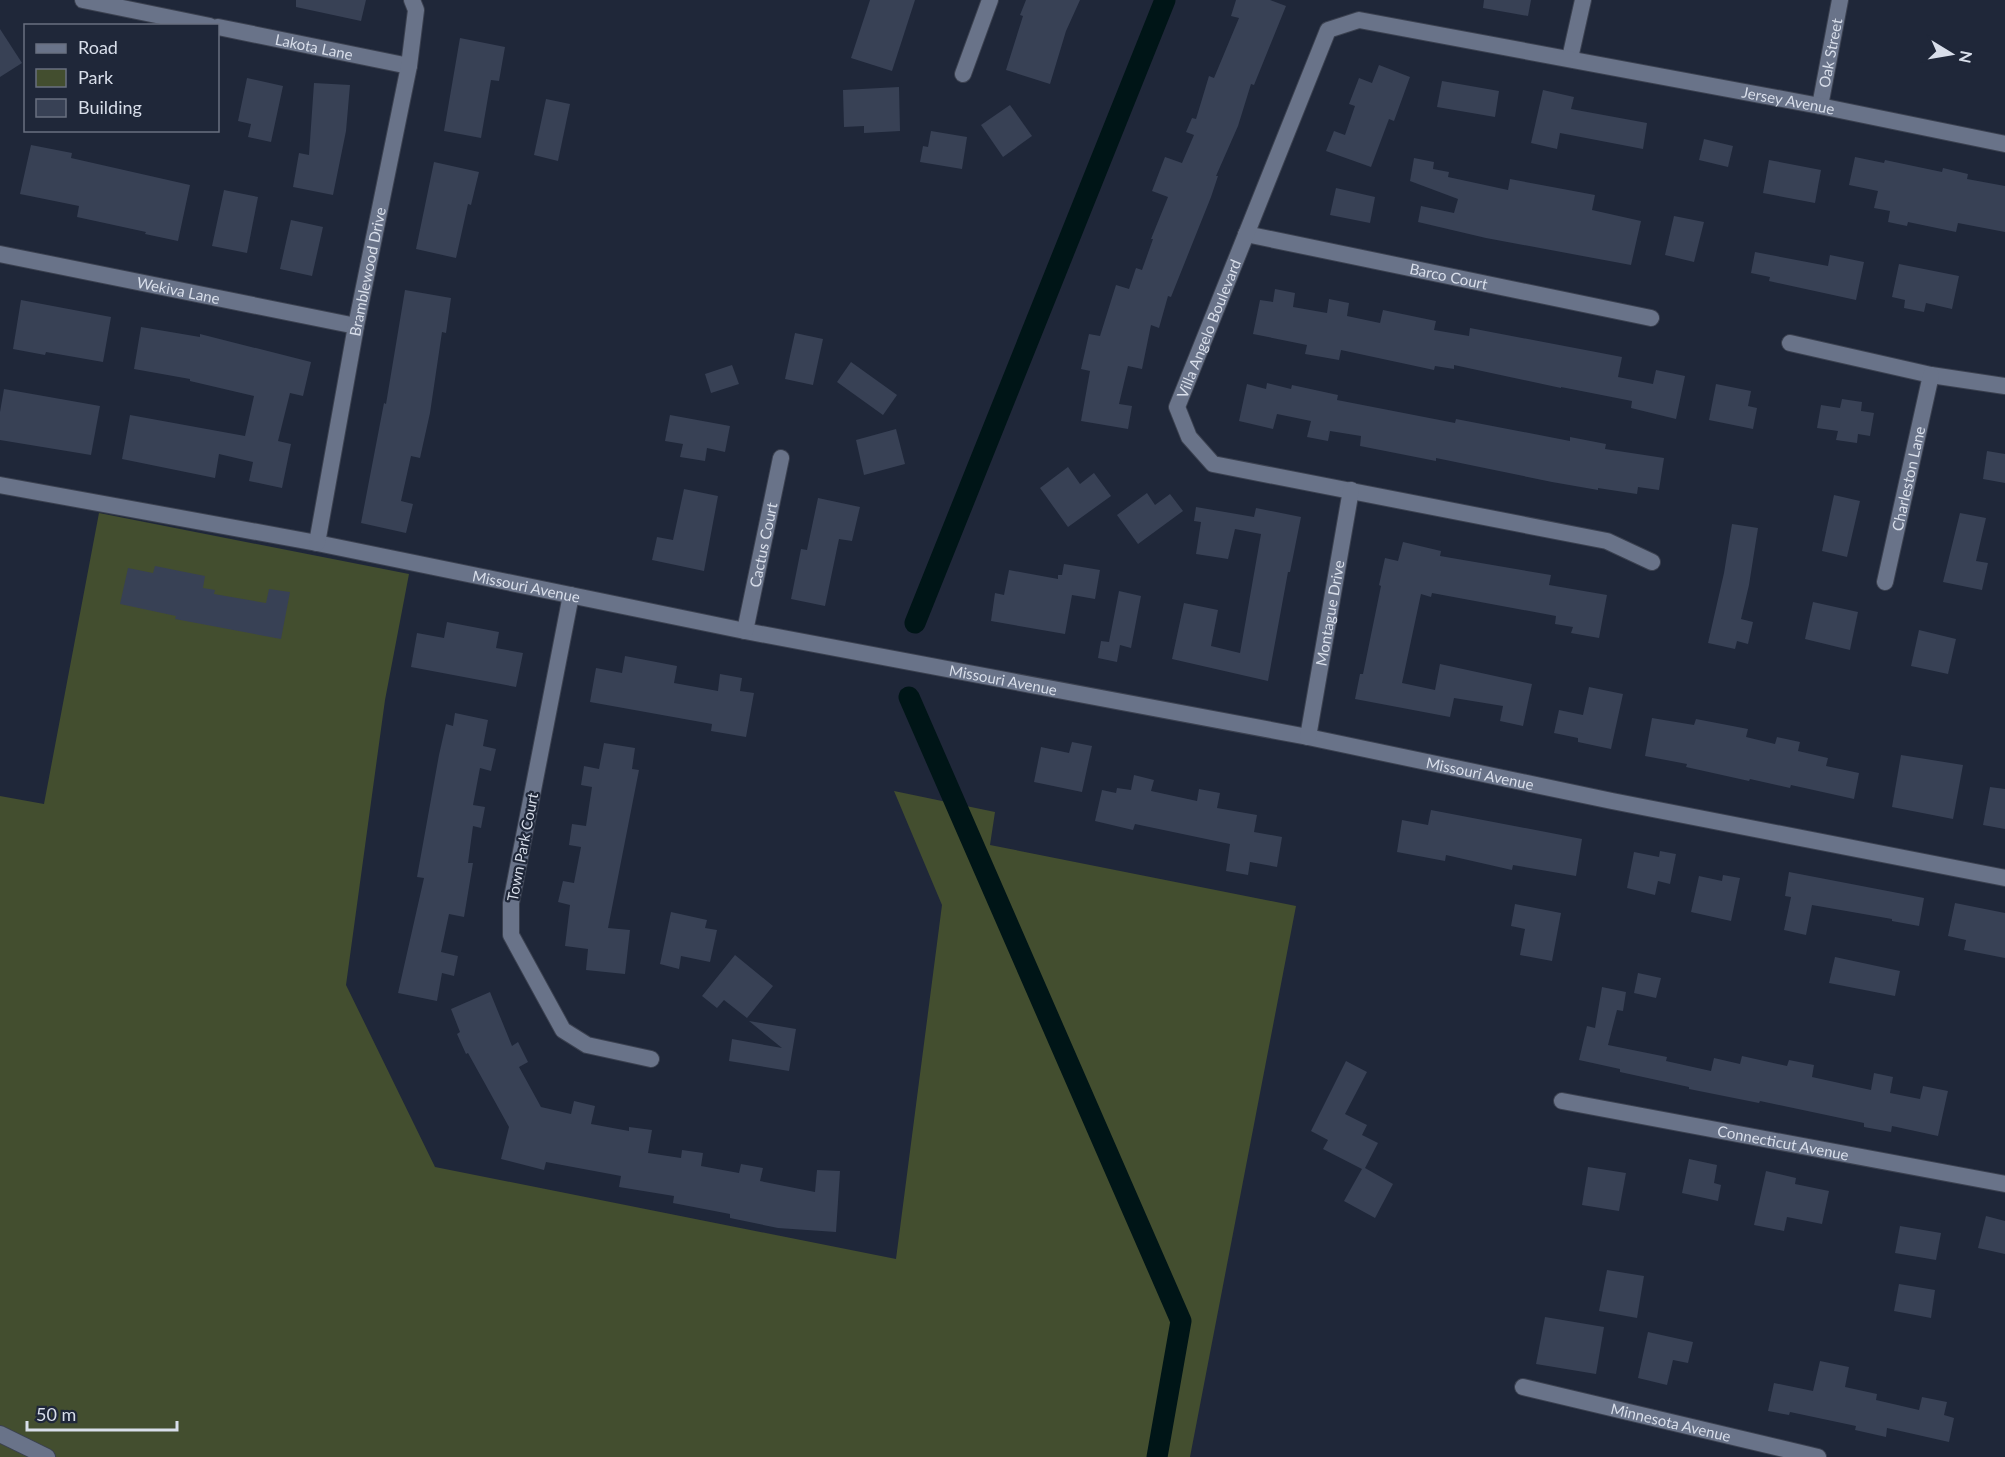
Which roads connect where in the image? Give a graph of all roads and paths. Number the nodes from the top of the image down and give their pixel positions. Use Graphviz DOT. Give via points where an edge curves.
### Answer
graph roads {
  1 [pos="83,0"];
  2 [pos="412,0"];
  3 [pos="990,0"];
  4 [pos="1583,0"];
  5 [pos="1840,0"];
  6 [pos="200,24"];
  7 [pos="219,27"];
  8 [pos="1570,58"];
  9 [pos="409,66"];
  10 [pos="963,74"];
  11 [pos="1820,106"];
  12 [pos="2005,144"];
  13 [pos="1246,234"];
  14 [pos="0,254"];
  15 [pos="1651,318"];
  16 [pos="356,326"];
  17 [pos="1790,343"];
  18 [pos="1931,375"];
  19 [pos="2005,386"];
  20 [pos="781,458"];
  21 [pos="0,485"];
  22 [pos="1351,490"];
  23 [pos="317,543"];
  24 [pos="1652,562"];
  25 [pos="1885,582"];
  26 [pos="571,595"];
  27 [pos="745,631"];
  28 [pos="1308,737"];
  29 [pos="2005,879"];
  30 [pos="651,1059"];
  31 [pos="1562,1101"];
  32 [pos="2005,1184"];
  33 [pos="1523,1387"];
  34 [pos="0,1434"];
  35 [pos="1779,1453"];
  36 [pos="47,1457"];
  37 [pos="1818,1457"];
  1 -- 6 [label="street"];
  2 -- 9 [label="street, Bramblewood Drive" via="416,10"];
  3 -- 10 [label="street"];
  4 -- 8 [label="street"];
  5 -- 11 [label="street, Oak Street"];
  7 -- 9 [label="street, Lakota Lane"];
  8 -- 11 [label="street, Jersey Avenue"];
  8 -- 13 [label="street, Villa Angelo Boulevard" via="1359,20 1328,30"];
  9 -- 16 [label="street, Bramblewood Drive"];
  11 -- 12 [label="street, Jersey Avenue"];
  13 -- 15 [label="street, Barco Court"];
  13 -- 22 [label="street, Villa Angelo Boulevard" via="1177,407 1189,437 1213,464"];
  14 -- 16 [label="street, Wekiva Lane"];
  16 -- 23 [label="street, Bramblewood Drive"];
  17 -- 18 [label="street"];
  18 -- 19 [label="street"];
  18 -- 25 [label="street, Charleston Lane"];
  20 -- 27 [label="street, Cactus Court"];
  21 -- 23 [label="street, Missouri Avenue"];
  22 -- 24 [label="street, Villa Angelo Boulevard" via="1607,541"];
  22 -- 28 [label="street, Montague Drive"];
  23 -- 26 [label="street, Missouri Avenue"];
  26 -- 27 [label="street, Missouri Avenue"];
  26 -- 30 [label="street, Town Park Court" via="511,903 511,935 563,1030 587,1045"];
  27 -- 28 [label="street, Missouri Avenue"];
  28 -- 29 [label="street, Missouri Avenue"];
  31 -- 32 [label="street, Connecticut Avenue"];
  33 -- 35 [label="street, Minnesota Avenue"];
  34 -- 36 [label="street"];
  35 -- 37 [label="street, Minnesota Avenue"];
}
